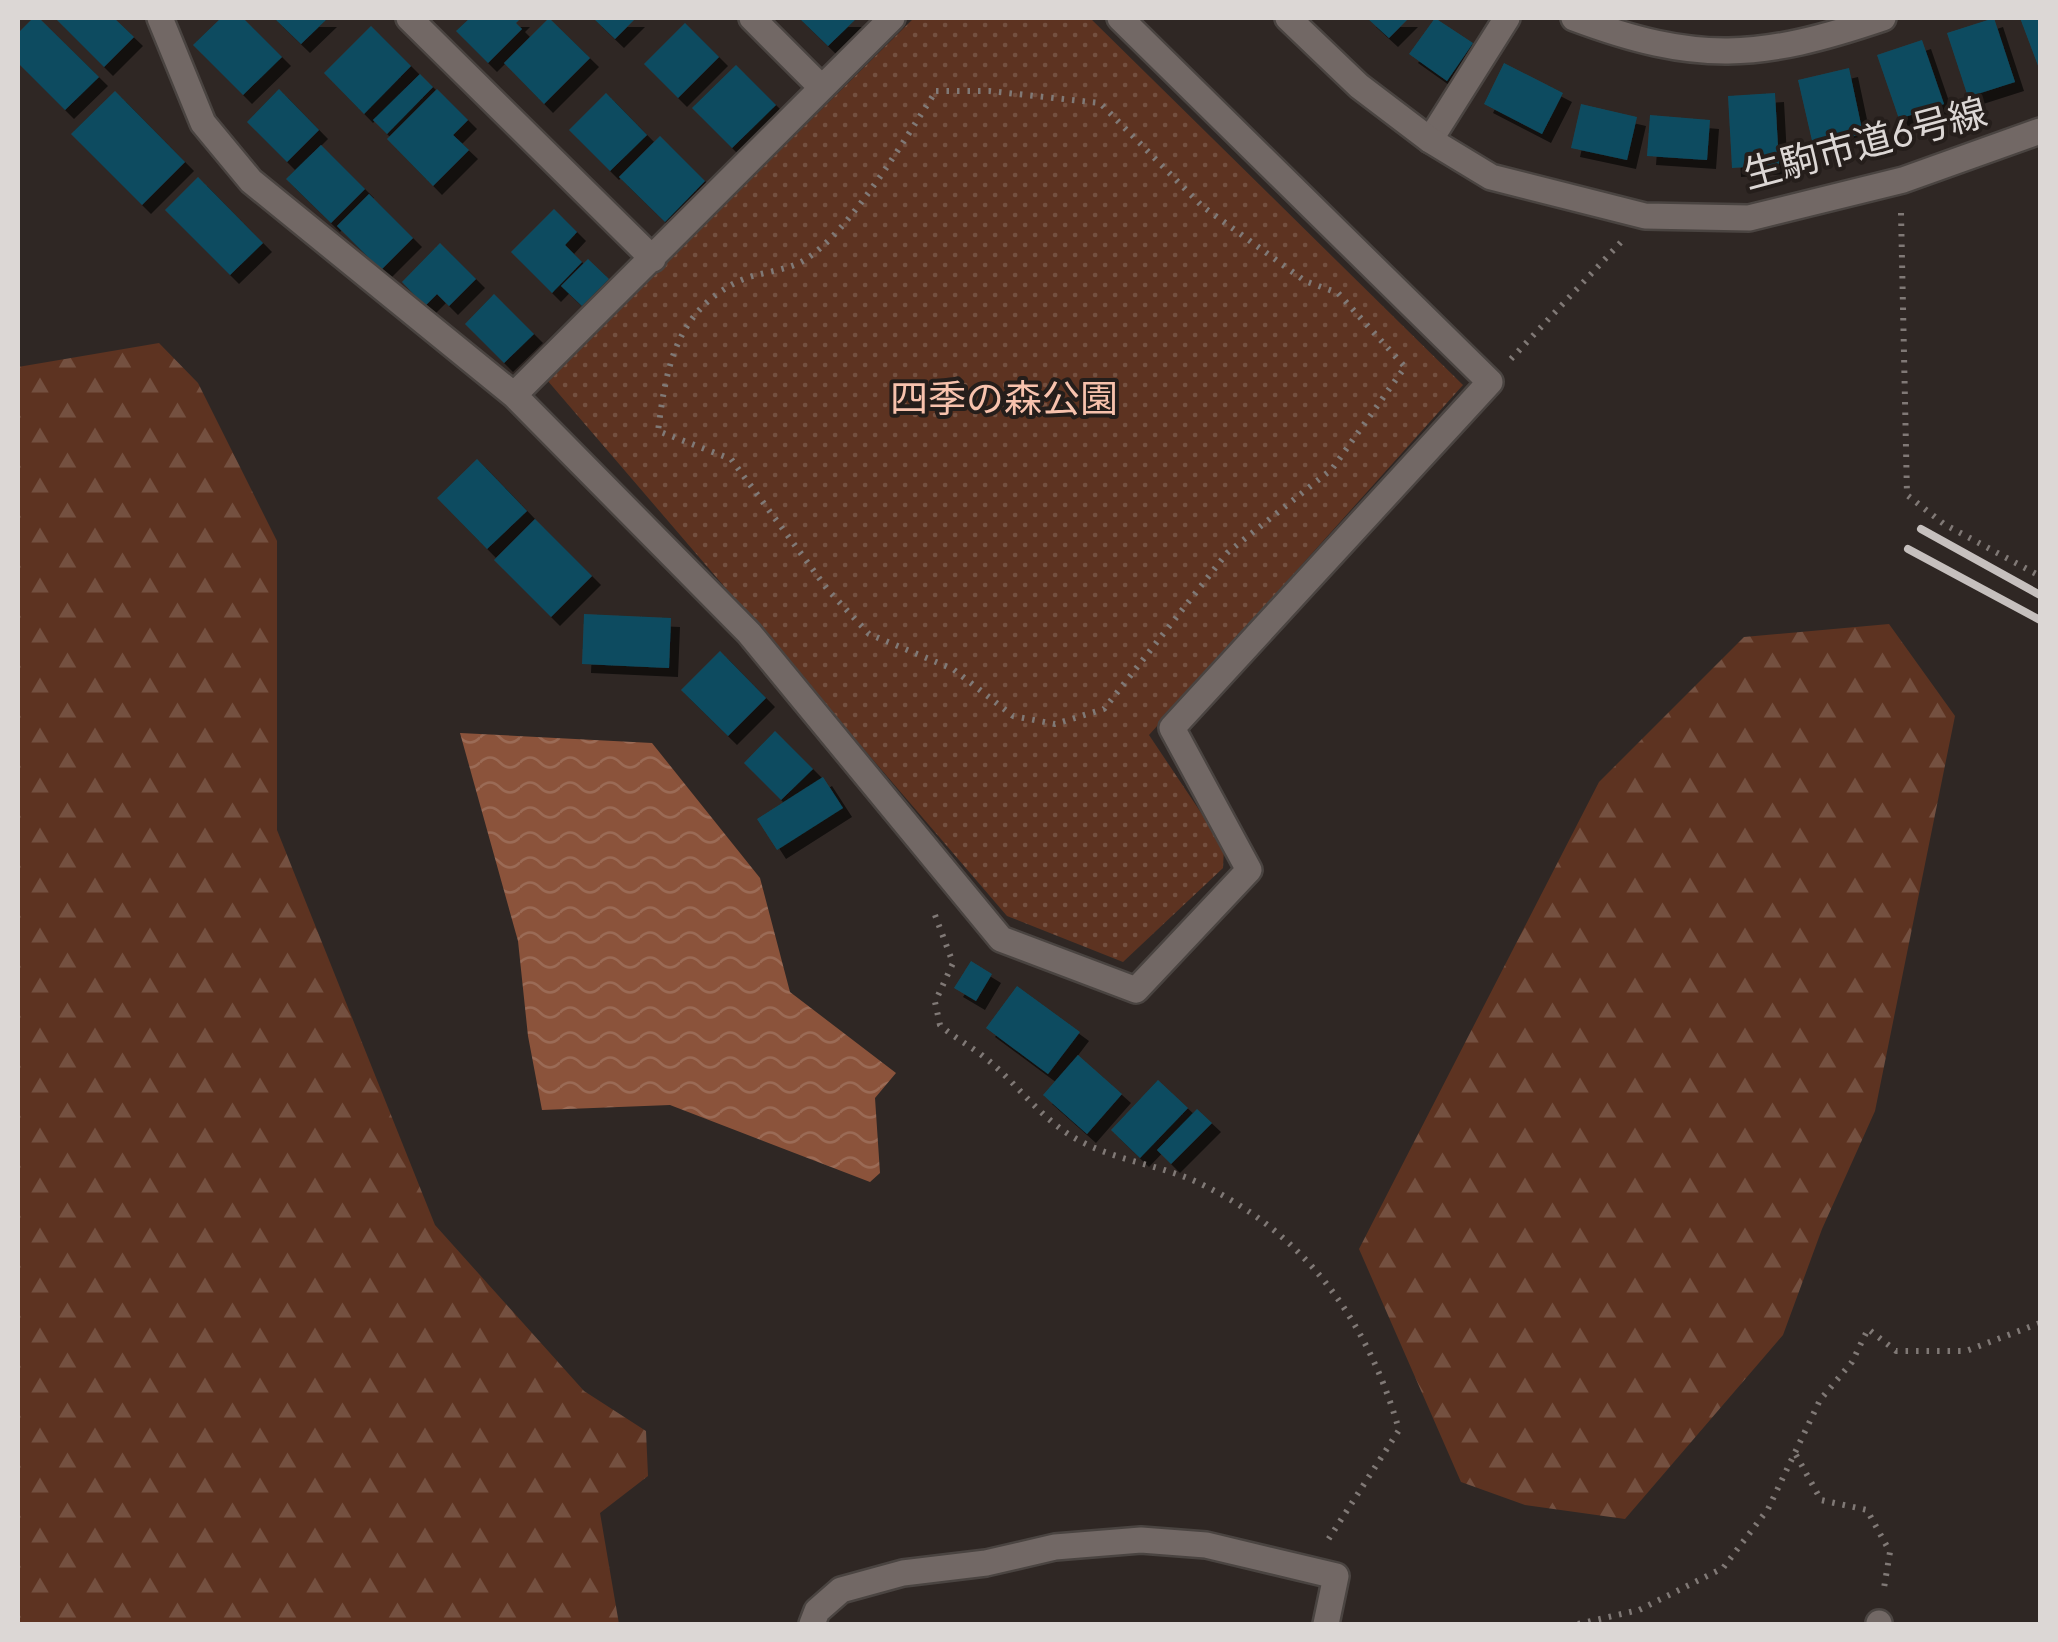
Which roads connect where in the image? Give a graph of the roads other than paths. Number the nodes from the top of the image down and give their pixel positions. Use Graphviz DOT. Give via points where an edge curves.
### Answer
graph roads {
  1 [pos="160,18"];
  2 [pos="410,18"];
  3 [pos="752,18"];
  4 [pos="892,18"];
  5 [pos="1120,18"];
  6 [pos="1288,18"];
  7 [pos="1507,18"];
  8 [pos="1574,18"];
  9 [pos="1883,18"];
  10 [pos="820,87"];
  11 [pos="2040,132"];
  12 [pos="1430,140"];
  13 [pos="653,259"];
  14 [pos="514,395"];
  15 [pos="812,1624"];
  16 [pos="1326,1624"];
  1 -- 14 [label="street" via="203,123 251,181"];
  2 -- 13 [label="street"];
  3 -- 10 [label="street"];
  4 -- 10 [label="street"];
  5 -- 14 [label="street" via="1490,382 1172,728 1250,870 1136,990 1001,939 749,632"];
  6 -- 12 [label="street, 生駒市道6号線" via="1359,86"];
  7 -- 12 [label="street"];
  8 -- 9 [label="street" via="1662,46 1720,53 1784,46"];
  10 -- 13 [label="street"];
  11 -- 12 [label="street, 生駒市道6号線" via="1903,180 1749,218 1646,216 1491,177"];
  13 -- 14 [label="street"];
  15 -- 16 [label="street" via="842,1590 903,1573 1142,1540 1206,1545 1336,1576"];
}
